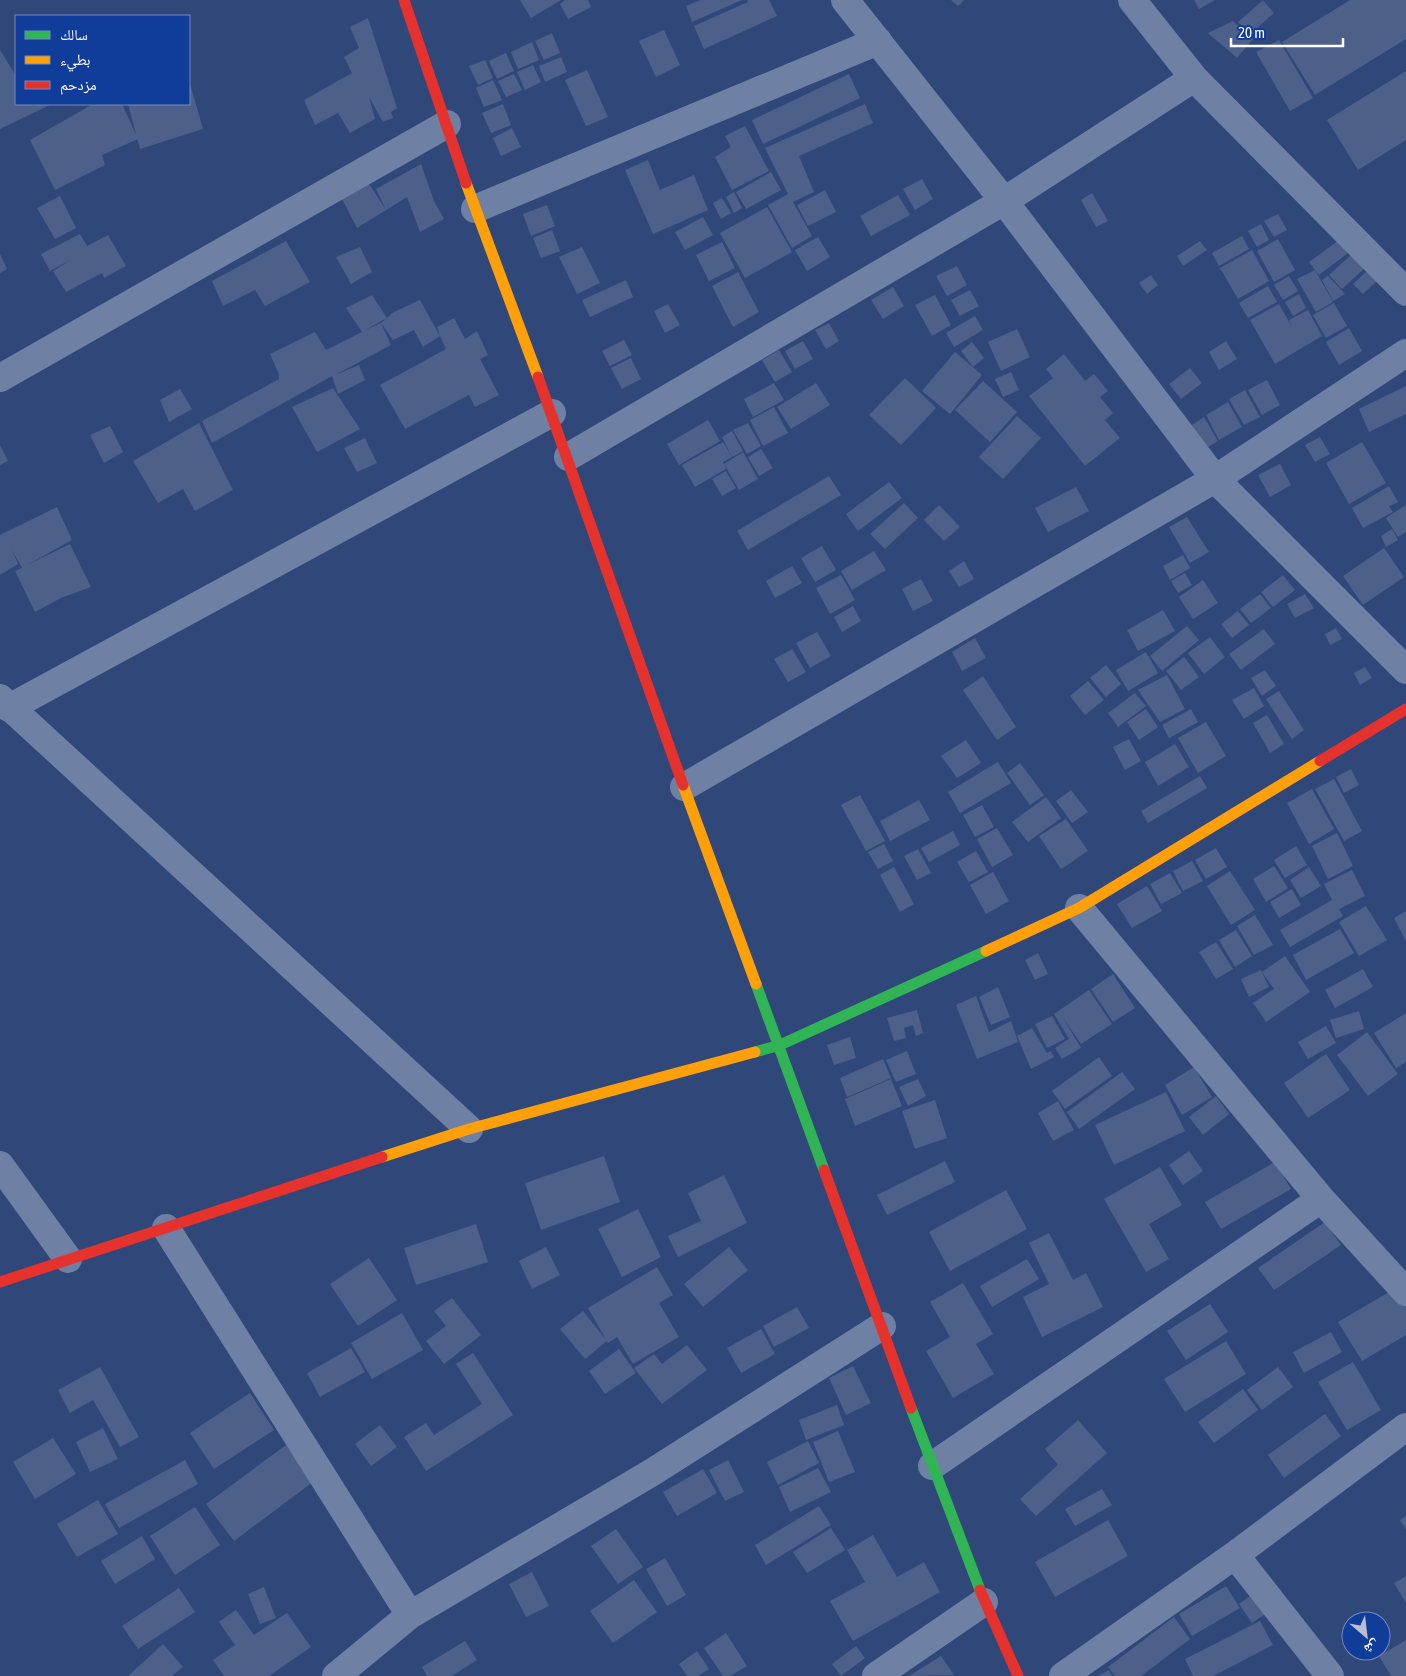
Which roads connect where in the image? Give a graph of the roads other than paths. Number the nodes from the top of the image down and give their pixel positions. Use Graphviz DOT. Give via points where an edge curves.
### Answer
graph roads {
  1 [pos="404,0"];
  2 [pos="845,0"];
  3 [pos="1132,0"];
  4 [pos="878,41"];
  5 [pos="1194,78"];
  6 [pos="447,124"];
  7 [pos="1004,201"];
  8 [pos="475,209"];
  9 [pos="1406,292"];
  10 [pos="1406,353"];
  11 [pos="0,378"];
  12 [pos="552,413"];
  13 [pos="568,457"];
  14 [pos="1215,479"];
  15 [pos="1406,670"];
  16 [pos="5,703"];
  17 [pos="1406,709"];
  18 [pos="684,787"];
  19 [pos="1079,908"];
  20 [pos="780,1045"];
  21 [pos="469,1129"];
  22 [pos="0,1165"];
  23 [pos="1321,1199"];
  24 [pos="166,1228"];
  25 [pos="68,1259"];
  26 [pos="0,1282"];
  27 [pos="1406,1292"];
  28 [pos="882,1326"];
  29 [pos="1406,1427"];
  30 [pos="932,1466"];
  31 [pos="1234,1555"];
  32 [pos="984,1602"];
  33 [pos="410,1614"];
  34 [pos="336,1676"];
  35 [pos="876,1676"];
  36 [pos="1018,1676"];
  37 [pos="1063,1676"];
  38 [pos="1330,1676"];
  1 -- 6 [label="street"];
  2 -- 4 [label="street"];
  3 -- 5 [label="street"];
  4 -- 7 [label="street"];
  4 -- 8 [label="street"];
  5 -- 7 [label="street"];
  5 -- 9 [label="street"];
  6 -- 8 [label="street"];
  6 -- 11 [label="street"];
  7 -- 13 [label="street"];
  7 -- 14 [label="street"];
  8 -- 12 [label="street"];
  10 -- 14 [label="street"];
  12 -- 13 [label="street"];
  12 -- 16 [label="street"];
  13 -- 18 [label="street"];
  14 -- 15 [label="street"];
  14 -- 18 [label="street"];
  16 -- 21 [label="street"];
  17 -- 19 [label="street"];
  18 -- 20 [label="street"];
  19 -- 20 [label="street"];
  19 -- 23 [label="street"];
  20 -- 21 [label="street"];
  20 -- 28 [label="street"];
  21 -- 24 [label="street"];
  22 -- 25 [label="street"];
  23 -- 27 [label="street"];
  23 -- 30 [label="street"];
  24 -- 25 [label="street"];
  24 -- 33 [label="street"];
  25 -- 26 [label="street"];
  28 -- 30 [label="street"];
  28 -- 33 [label="street" via="651,1473"];
  29 -- 31 [label="street"];
  30 -- 32 [label="street"];
  31 -- 37 [label="street"];
  31 -- 38 [label="street"];
  32 -- 35 [label="street"];
  32 -- 36 [label="street"];
  33 -- 34 [label="street"];
}
